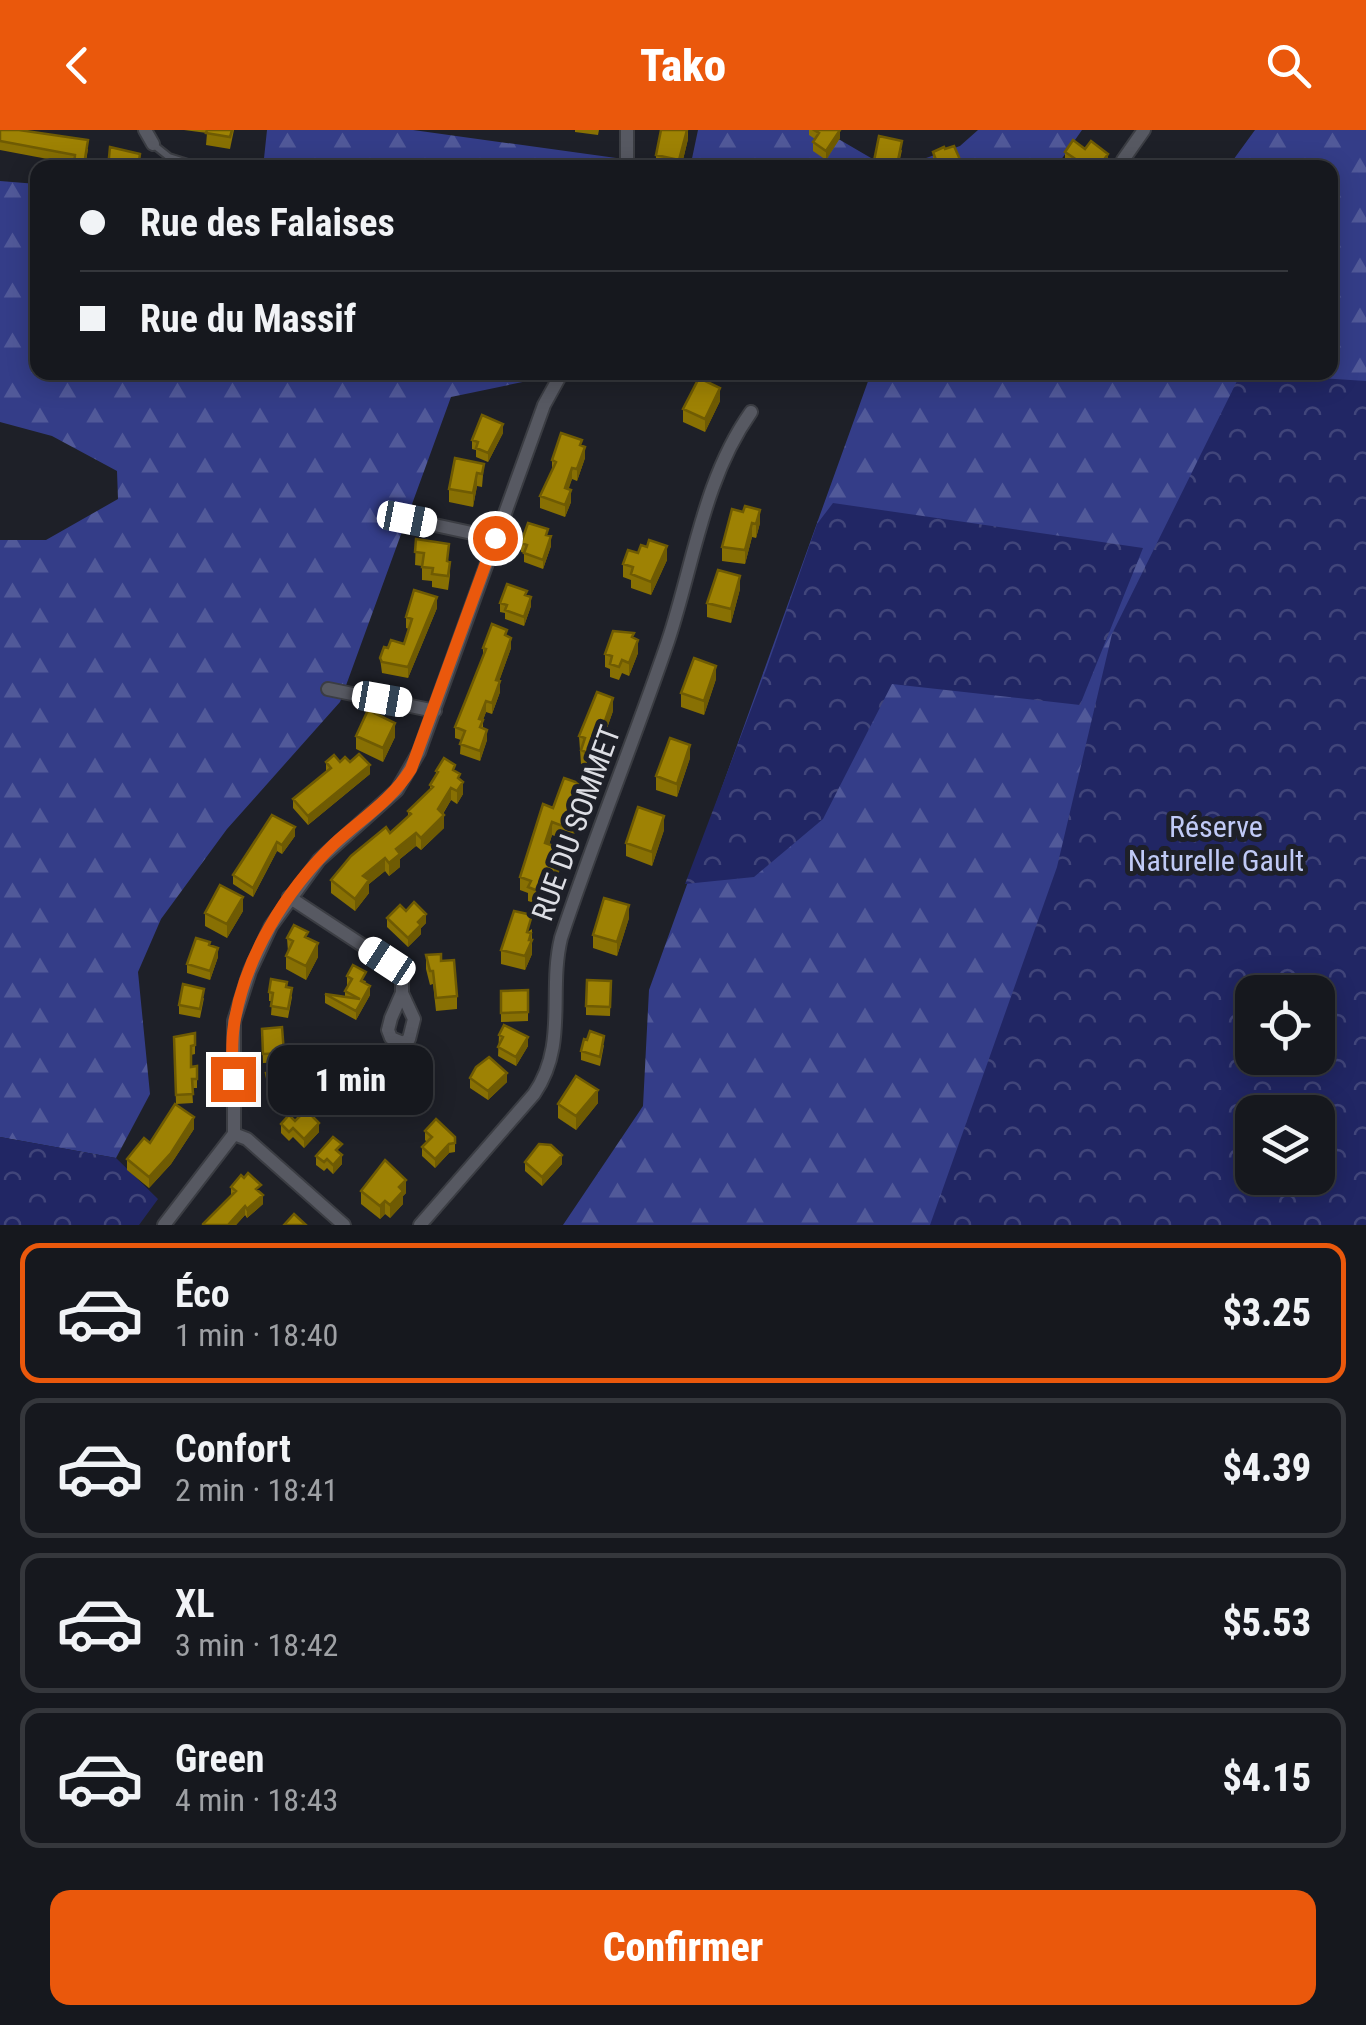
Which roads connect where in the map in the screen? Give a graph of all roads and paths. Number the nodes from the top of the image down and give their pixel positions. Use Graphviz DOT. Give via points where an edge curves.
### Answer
graph roads {
  1 [pos="145,130"];
  2 [pos="627,130"];
  3 [pos="1144,130"];
  4 [pos="154,144"];
  5 [pos="181,160"];
  6 [pos="627,160"];
  7 [pos="1123,160"];
  8 [pos="558,380"];
  9 [pos="751,412"];
  10 [pos="407,519"];
  11 [pos="495,538"];
  12 [pos="328,689"];
  13 [pos="435,712"];
  14 [pos="289,897"];
  15 [pos="402,993"];
  16 [pos="234,1134"];
  17 [pos="164,1225"];
  18 [pos="344,1225"];
  19 [pos="420,1225"];
  1 -- 4 [label="street"];
  2 -- 6 [label="street"];
  3 -- 7 [label="street"];
  4 -- 5 [label="lane"];
  8 -- 11 [label="street"];
  9 -- 19 [label="street, RUE DU SOMMET" via="712,483 666,646 561,938 557,1032 548,1069 534,1094"];
  10 -- 11 [label="street"];
  11 -- 13 [label="street"];
  12 -- 13 [label="street"];
  13 -- 14 [label="street" via="397,790 319,860"];
  14 -- 15 [label="street" via="394,966"];
  14 -- 16 [label="street" via="260,946 234,1020"];
  16 -- 17 [label="street"];
  16 -- 18 [label="street"];
}
